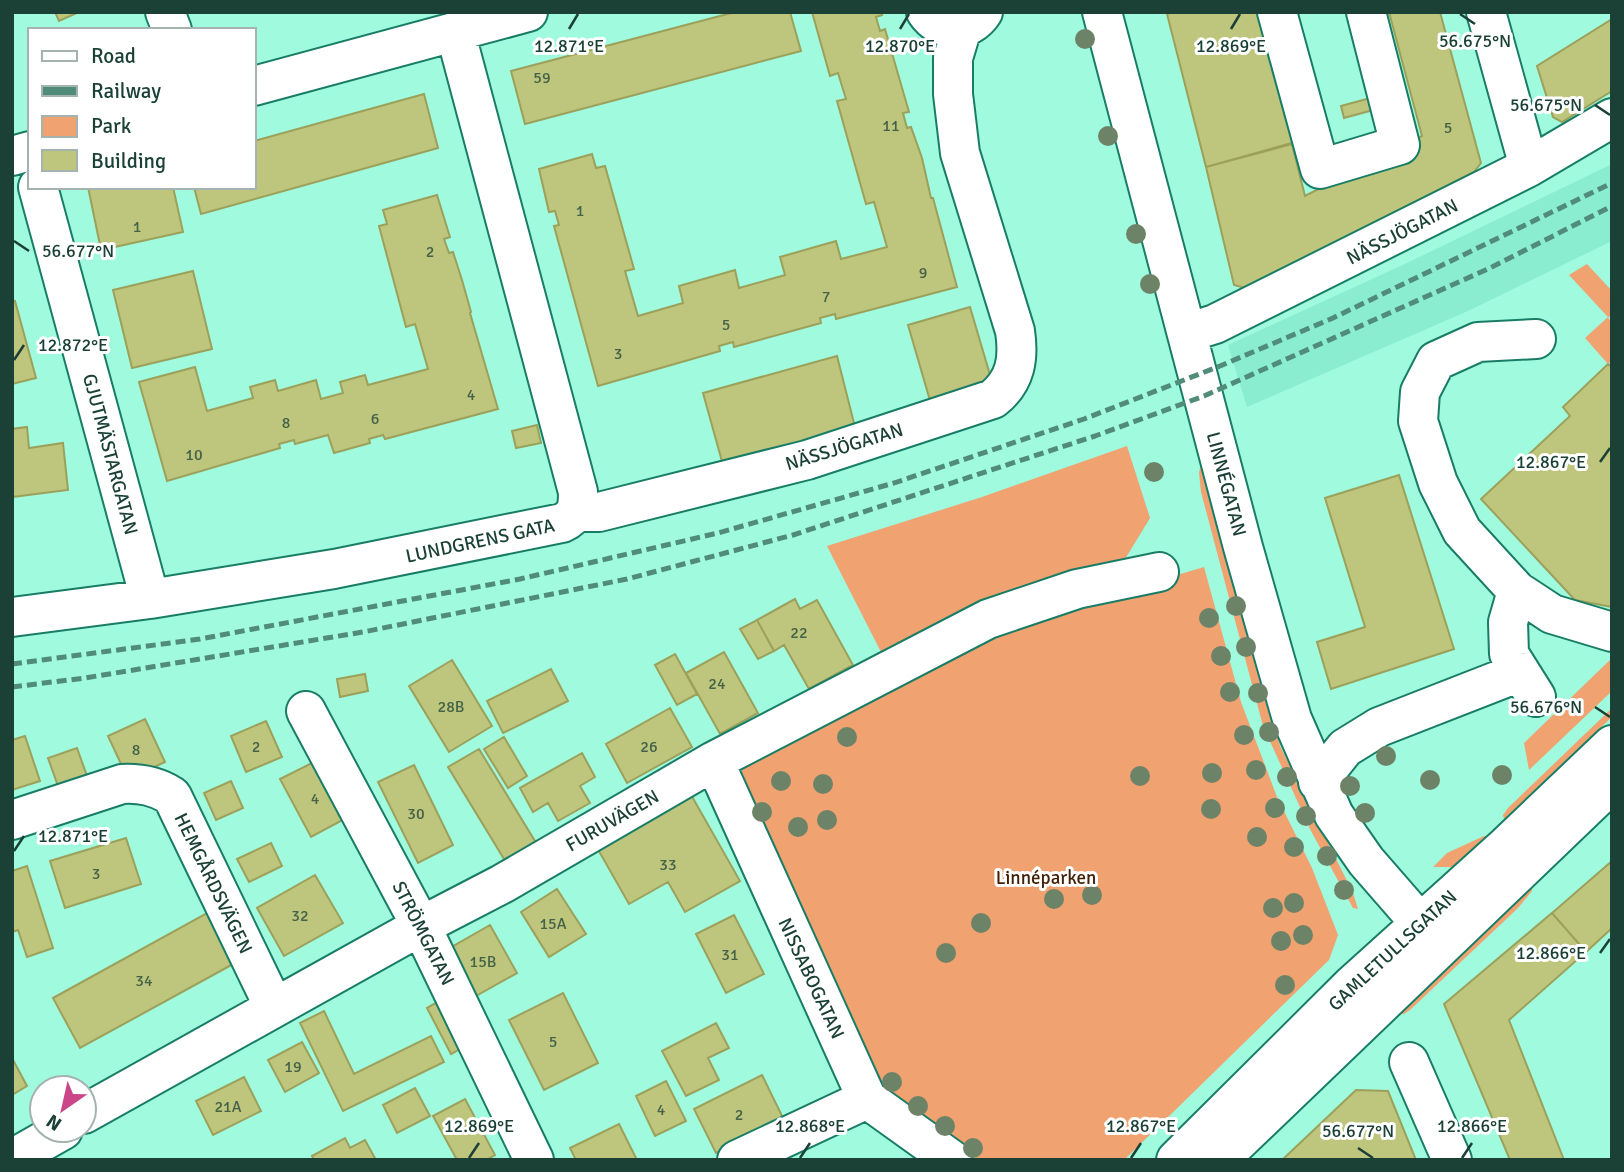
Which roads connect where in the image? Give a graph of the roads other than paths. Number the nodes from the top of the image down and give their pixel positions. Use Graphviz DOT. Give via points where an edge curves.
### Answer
graph roads {
  1 [pos="164,12"];
  2 [pos="528,12"];
  3 [pos="926,12"];
  4 [pos="1102,12"];
  5 [pos="1277,12"];
  6 [pos="1366,12"];
  7 [pos="1486,12"];
  8 [pos="972,20"];
  9 [pos="171,28"];
  10 [pos="455,31"];
  11 [pos="256,85"];
  12 [pos="1612,118"];
  13 [pos="1529,167"];
  14 [pos="36,189"];
  15 [pos="1186,333"];
  16 [pos="1536,339"];
  17 [pos="577,512"];
  18 [pos="1159,572"];
  19 [pos="1517,591"];
  20 [pos="150,599"];
  21 [pos="12,617"];
  22 [pos="1612,632"];
  23 [pos="306,710"];
  24 [pos="1612,745"];
  25 [pos="713,761"];
  26 [pos="1318,782"];
  27 [pos="1612,783"];
  28 [pos="12,820"];
  29 [pos="1420,923"];
  30 [pos="421,926"];
  31 [pos="274,1007"];
  32 [pos="1409,1062"];
  33 [pos="867,1099"];
  34 [pos="98,1117"];
  35 [pos="48,1144"];
  36 [pos="12,1159"];
  37 [pos="534,1160"];
  38 [pos="737,1160"];
  39 [pos="952,1160"];
  40 [pos="1176,1160"];
  41 [pos="1219,1160"];
  42 [pos="1452,1160"];
  1 -- 9 [label="street"];
  2 -- 10 [label="street"];
  3 -- 8 [label="street" via="940,26"];
  4 -- 15 [label="street, LINNÉGATAN"];
  5 -- 6 [label="street" via="1320,169 1400,145"];
  7 -- 13 [label="street"];
  8 -- 17 [label="street, NÄSSJÖGATAN" via="953,58 953,94 960,153 1015,331 1018,352 1006,390 993,399 807,460 599,512"];
  10 -- 11 [label="street"];
  10 -- 17 [label="street, LUNDGRENS GATA" via="578,492"];
  12 -- 13 [label="street, NÄSSJÖGATAN"];
  13 -- 15 [label="street, NÄSSJÖGATAN" via="1215,324"];
  14 -- 20 [label="street, GJUTMÄSTARGATAN"];
  15 -- 26 [label="street, LINNÉGATAN" via="1281,682"];
  16 -- 19 [label="street" via="1478,342 1436,361 1420,392 1418,421 1444,495 1462,531"];
  17 -- 20 [label="street, LUNDGRENS GATA" via="562,523 334,569"];
  18 -- 25 [label="street, FURUVÄGEN" via="1077,589 988,619"];
  19 -- 22 [label="street" via="1552,614"];
  19 -- 26 [label="street" via="1508,622 1508,654 1528,685 1379,727 1345,748"];
  20 -- 21 [label="street, LUNDGRENS GATA"];
  23 -- 30 [label="street, STRÖMGATAN"];
  24 -- 29 [label="street, GAMLETULLSGATAN"];
  25 -- 30 [label="street, FURUVÄGEN"];
  25 -- 33 [label="street, NISSABOGATAN"];
  26 -- 29 [label="street, LINNÉGATAN" via="1366,861"];
  27 -- 41 [label="street, GAMLETULLSGATAN"];
  28 -- 31 [label="street, HEMGÅRDSVÄGEN" via="122,784 138,783 172,796"];
  29 -- 40 [label="street, GAMLETULLSGATAN"];
  30 -- 31 [label="street, FURUVÄGEN"];
  30 -- 37 [label="street, STRÖMGATAN"];
  31 -- 34 [label="street, FURUVÄGEN"];
  32 -- 42 [label="street"];
  33 -- 38 [label="street"];
  33 -- 39 [label="street, NISSABOGATAN"];
  35 -- 36 [label="street, FURUVÄGEN"];
}
